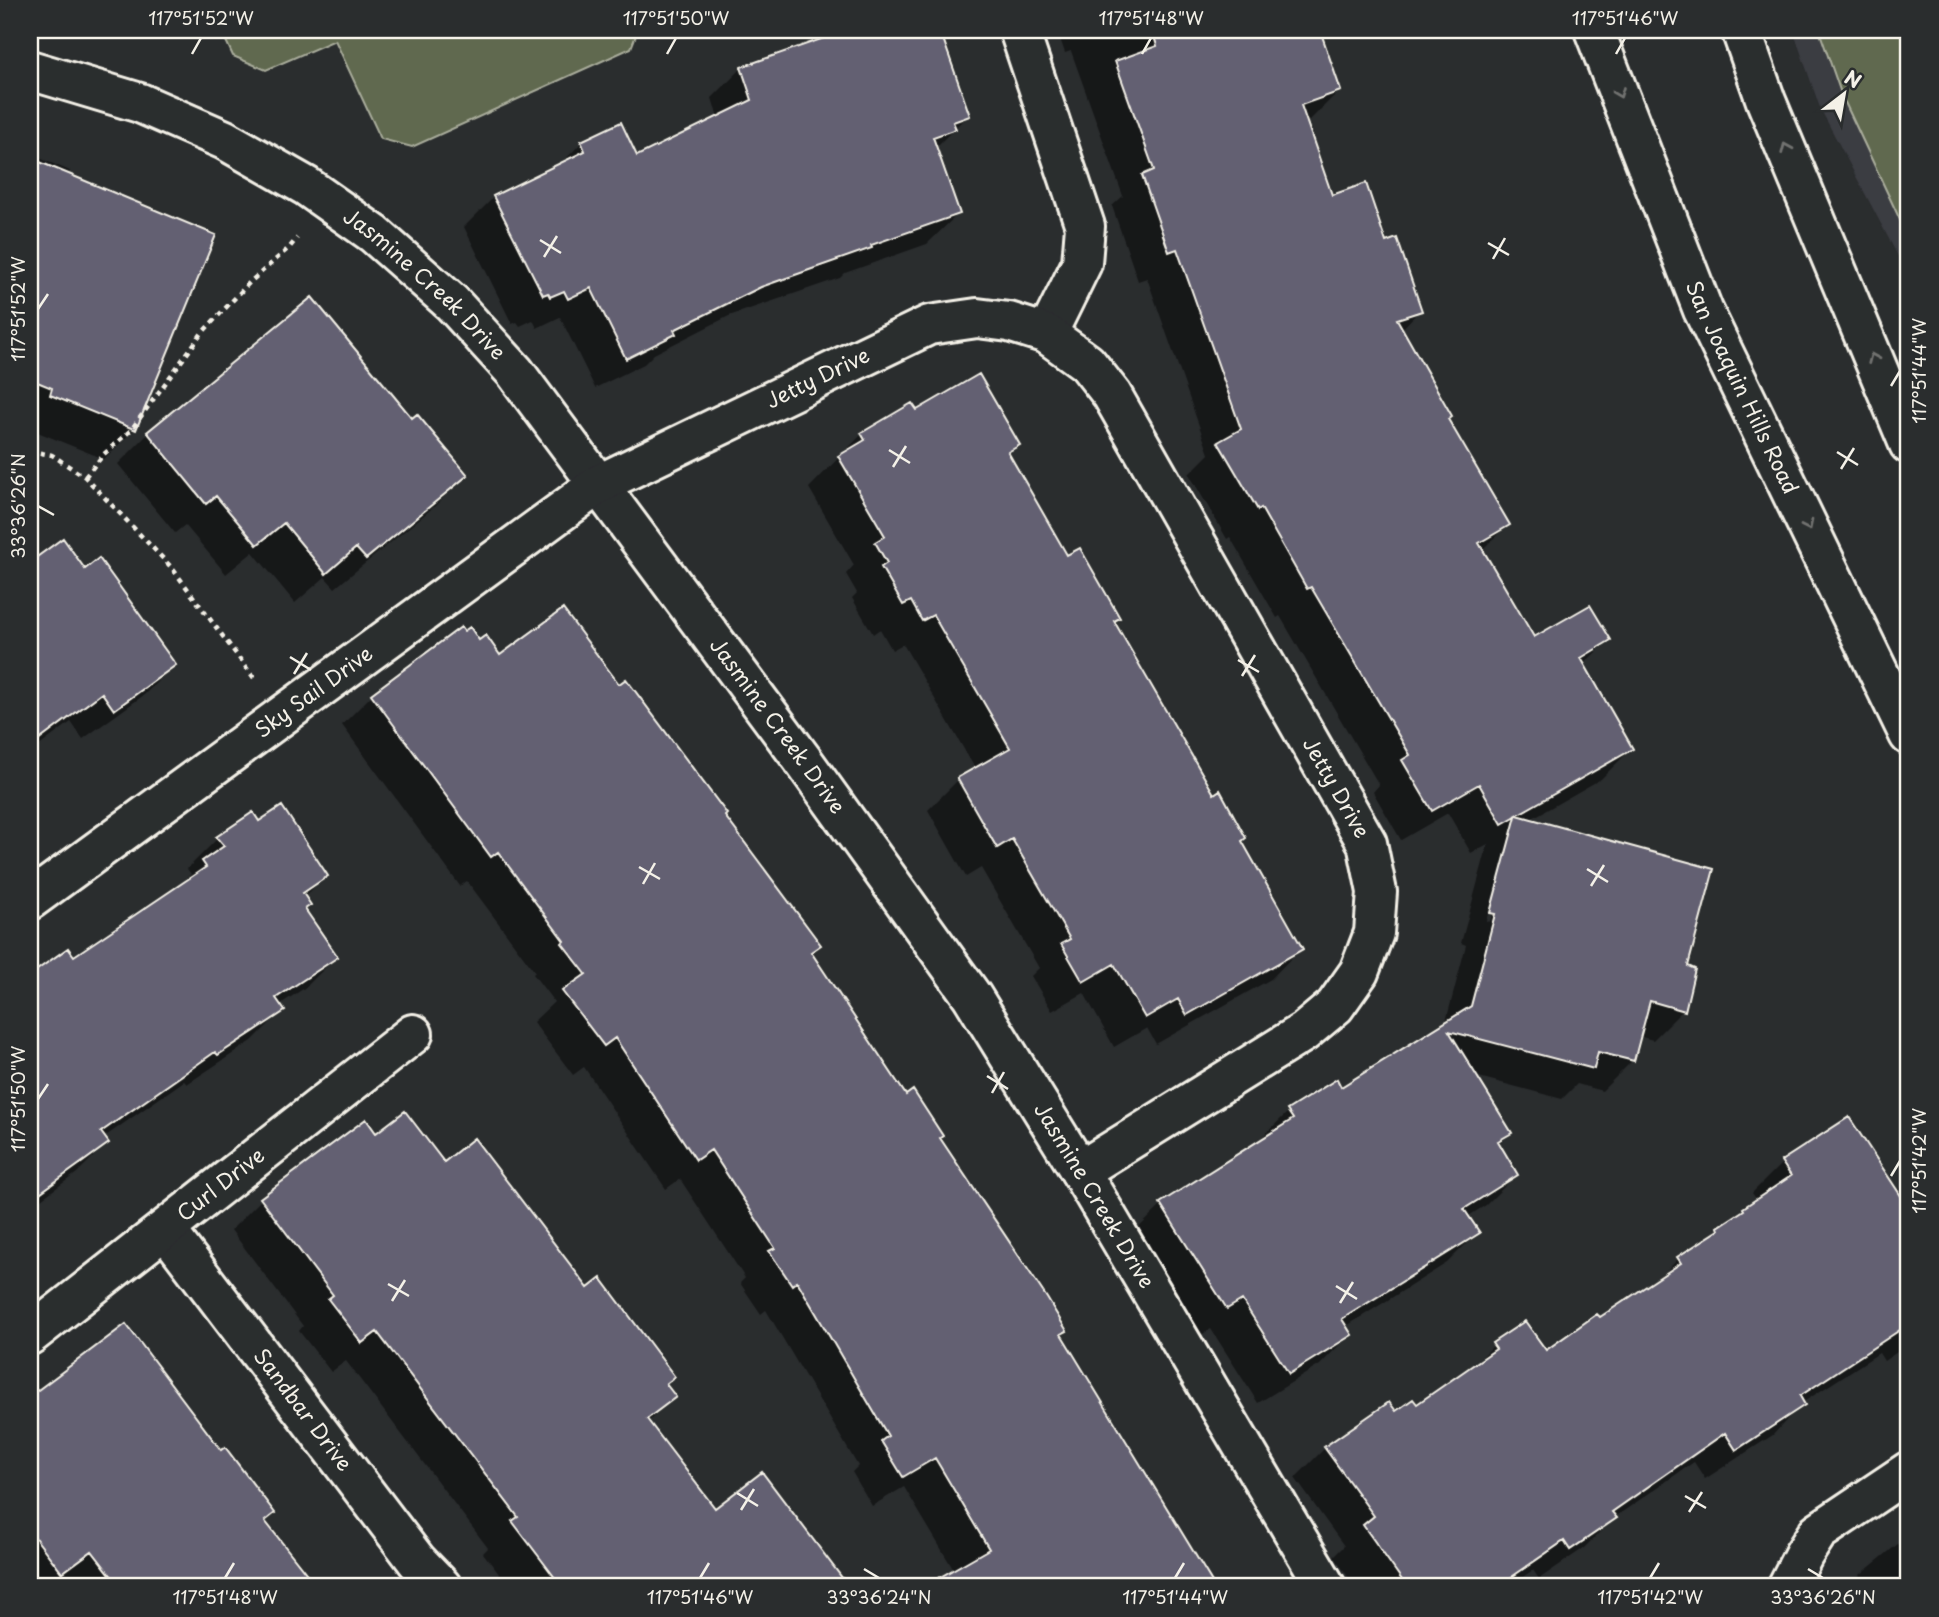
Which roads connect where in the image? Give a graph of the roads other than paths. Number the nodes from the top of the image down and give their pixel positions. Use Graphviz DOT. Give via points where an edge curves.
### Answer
graph roads {
  1 [pos="1019,30"];
  2 [pos="1594,30"];
  3 [pos="1741,30"];
  4 [pos="30,70"];
  5 [pos="1047,334"];
  6 [pos="1909,444"];
  7 [pos="599,484"];
  8 [pos="1909,735"];
  9 [pos="30,900"];
  10 [pos="413,1034"];
  11 [pos="1080,1171"];
  12 [pos="166,1230"];
  13 [pos="30,1335"];
  14 [pos="1909,1471"];
  15 [pos="442,1587"];
  16 [pos="1326,1587"];
  17 [pos="1787,1587"];
  1 -- 5 [label="street" via="1085,226 1082,263"];
  2 -- 8 [label="street, San Joaquin Hills Road, one-way" via="1703,310"];
  6 -- 3 [label="street, one-way" via="1766,101"];
  4 -- 7 [label="street, Jasmine Creek Drive" via="140,103 225,140 306,186 374,234 452,303 515,372"];
  5 -- 7 [label="street, Jetty Drive" via="977,318 929,325"];
  5 -- 11 [label="street, Jetty Drive" via="1087,363 1112,396 1367,843 1377,892 1374,933 1359,972 1335,1006 1304,1032"];
  7 -- 9 [label="street, Sky Sail Drive"];
  7 -- 11 [label="street, Jasmine Creek Drive" via="972,996"];
  10 -- 12 [label="street, Curl Drive"];
  11 -- 16 [label="street, Jasmine Creek Drive"];
  12 -- 13 [label="street, Curl Drive"];
  12 -- 15 [label="street, Sandbar Drive" via="417,1561"];
  14 -- 17 [label="street" via="1818,1532"];
}
